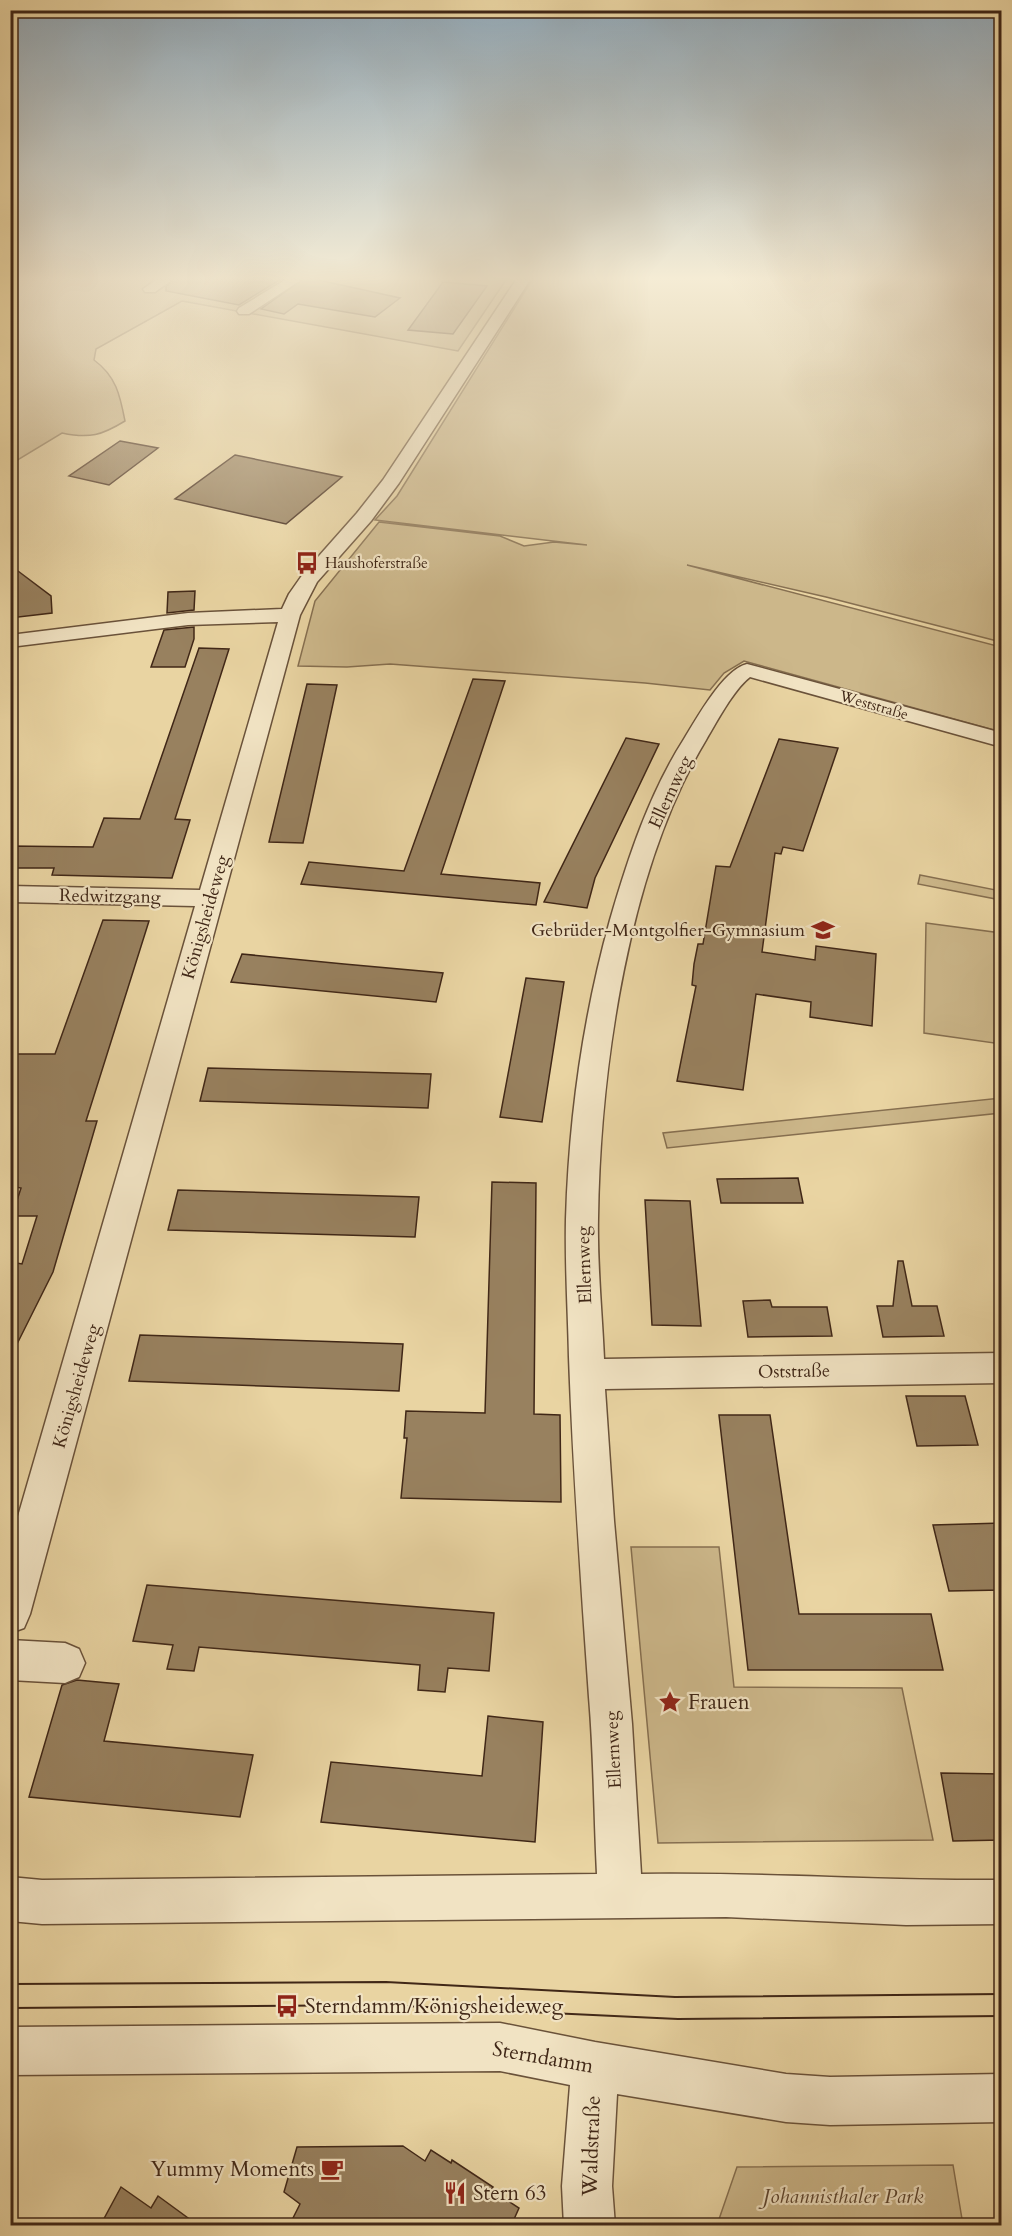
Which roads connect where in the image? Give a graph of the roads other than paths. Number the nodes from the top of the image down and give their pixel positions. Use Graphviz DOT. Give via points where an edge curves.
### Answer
graph roads {
  1 [pos="455,384"];
  2 [pos="290,615"];
  3 [pos="10,641"];
  4 [pos="747,670"];
  5 [pos="1002,740"];
  6 [pos="10,894"];
  7 [pos="210,898"];
  8 [pos="1002,1368"];
  9 [pos="587,1374"];
  10 [pos="10,1614"];
  11 [pos="10,1660"];
  12 [pos="65,1663"];
  13 [pos="620,1895"];
  14 [pos="10,1899"];
  15 [pos="1002,1902"];
  16 [pos="10,2050"];
  17 [pos="595,2066"];
  18 [pos="1002,2098"];
  19 [pos="590,2226"];
  1 -- 2 [label="street, Königsheideweg" via="364,518 310,578"];
  2 -- 3 [label="street" via="188,619"];
  2 -- 7 [label="street, Königsheideweg"];
  4 -- 5 [label="street, Weststraße"];
  4 -- 9 [label="street, Ellernweg" via="739,675 700,729 667,791 618,934 597,1037 587,1134 582,1219"];
  6 -- 7 [label="street, Redwitzgang"];
  7 -- 10 [label="street, Königsheideweg"];
  8 -- 9 [label="street, Oststraße"];
  9 -- 13 [label="street, Ellernweg"];
  11 -- 12 [label="street"];
  13 -- 14 [label="street" via="42,1902"];
  13 -- 15 [label="street"];
  16 -- 17 [label="street, Sterndamm" via="500,2047"];
  17 -- 18 [label="street, Sterndamm" via="786,2098"];
  17 -- 19 [label="street, Waldstraße" via="587,2186"];
}
